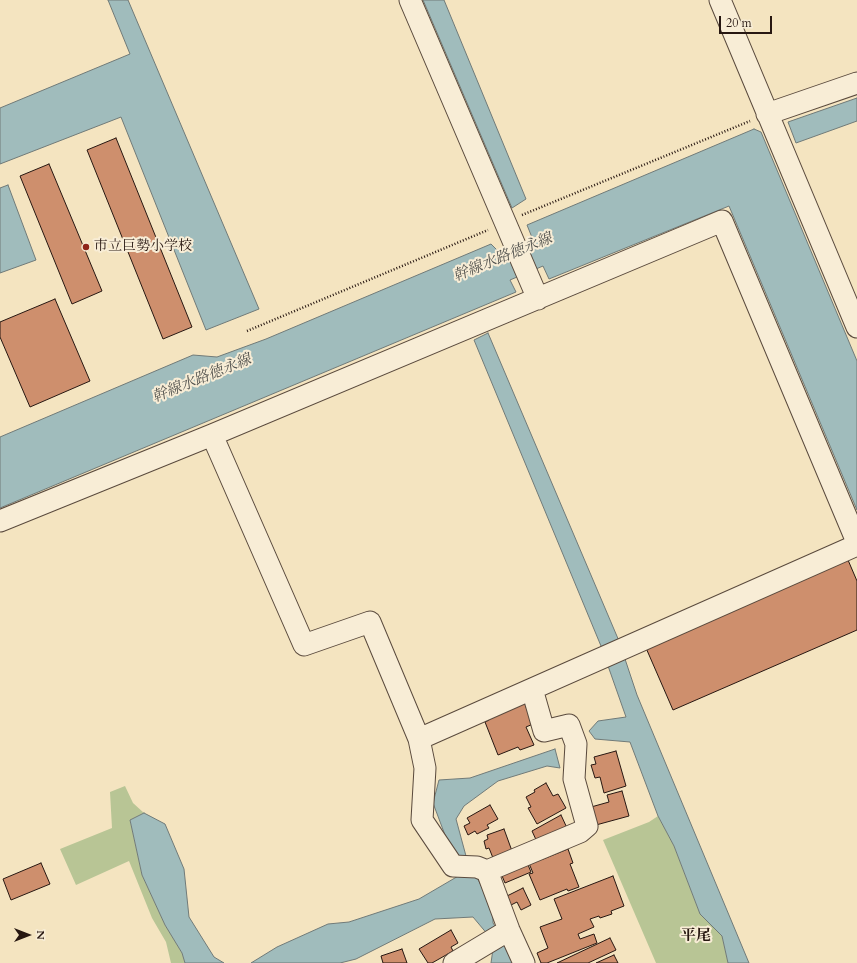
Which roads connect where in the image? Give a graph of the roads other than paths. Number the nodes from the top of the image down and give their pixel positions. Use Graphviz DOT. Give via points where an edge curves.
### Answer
graph roads {
  1 [pos="410,0"];
  2 [pos="720,0"];
  3 [pos="857,83"];
  4 [pos="767,114"];
  5 [pos="538,299"];
  6 [pos="857,327"];
  7 [pos="212,435"];
  8 [pos="0,521"];
  9 [pos="857,542"];
  10 [pos="857,545"];
  11 [pos="532,689"];
  12 [pos="419,739"];
  13 [pos="482,869"];
  14 [pos="509,930"];
  15 [pos="454,963"];
  16 [pos="524,963"];
  1 -- 5 [label="street"];
  2 -- 4 [label="street"];
  3 -- 4 [label="street"];
  4 -- 6 [label="street"];
  5 -- 7 [label="street"];
  5 -- 9 [label="street" via="722,221"];
  7 -- 8 [label="street"];
  7 -- 12 [label="street" via="304,646 370,622"];
  10 -- 11 [label="street"];
  11 -- 12 [label="street"];
  11 -- 13 [label="street" via="544,731 569,725 576,744 574,779 587,826 580,832"];
  12 -- 13 [label="street" via="425,768 422,820 453,866"];
  13 -- 14 [label="street"];
  14 -- 15 [label="street"];
  14 -- 16 [label="street"];
}
